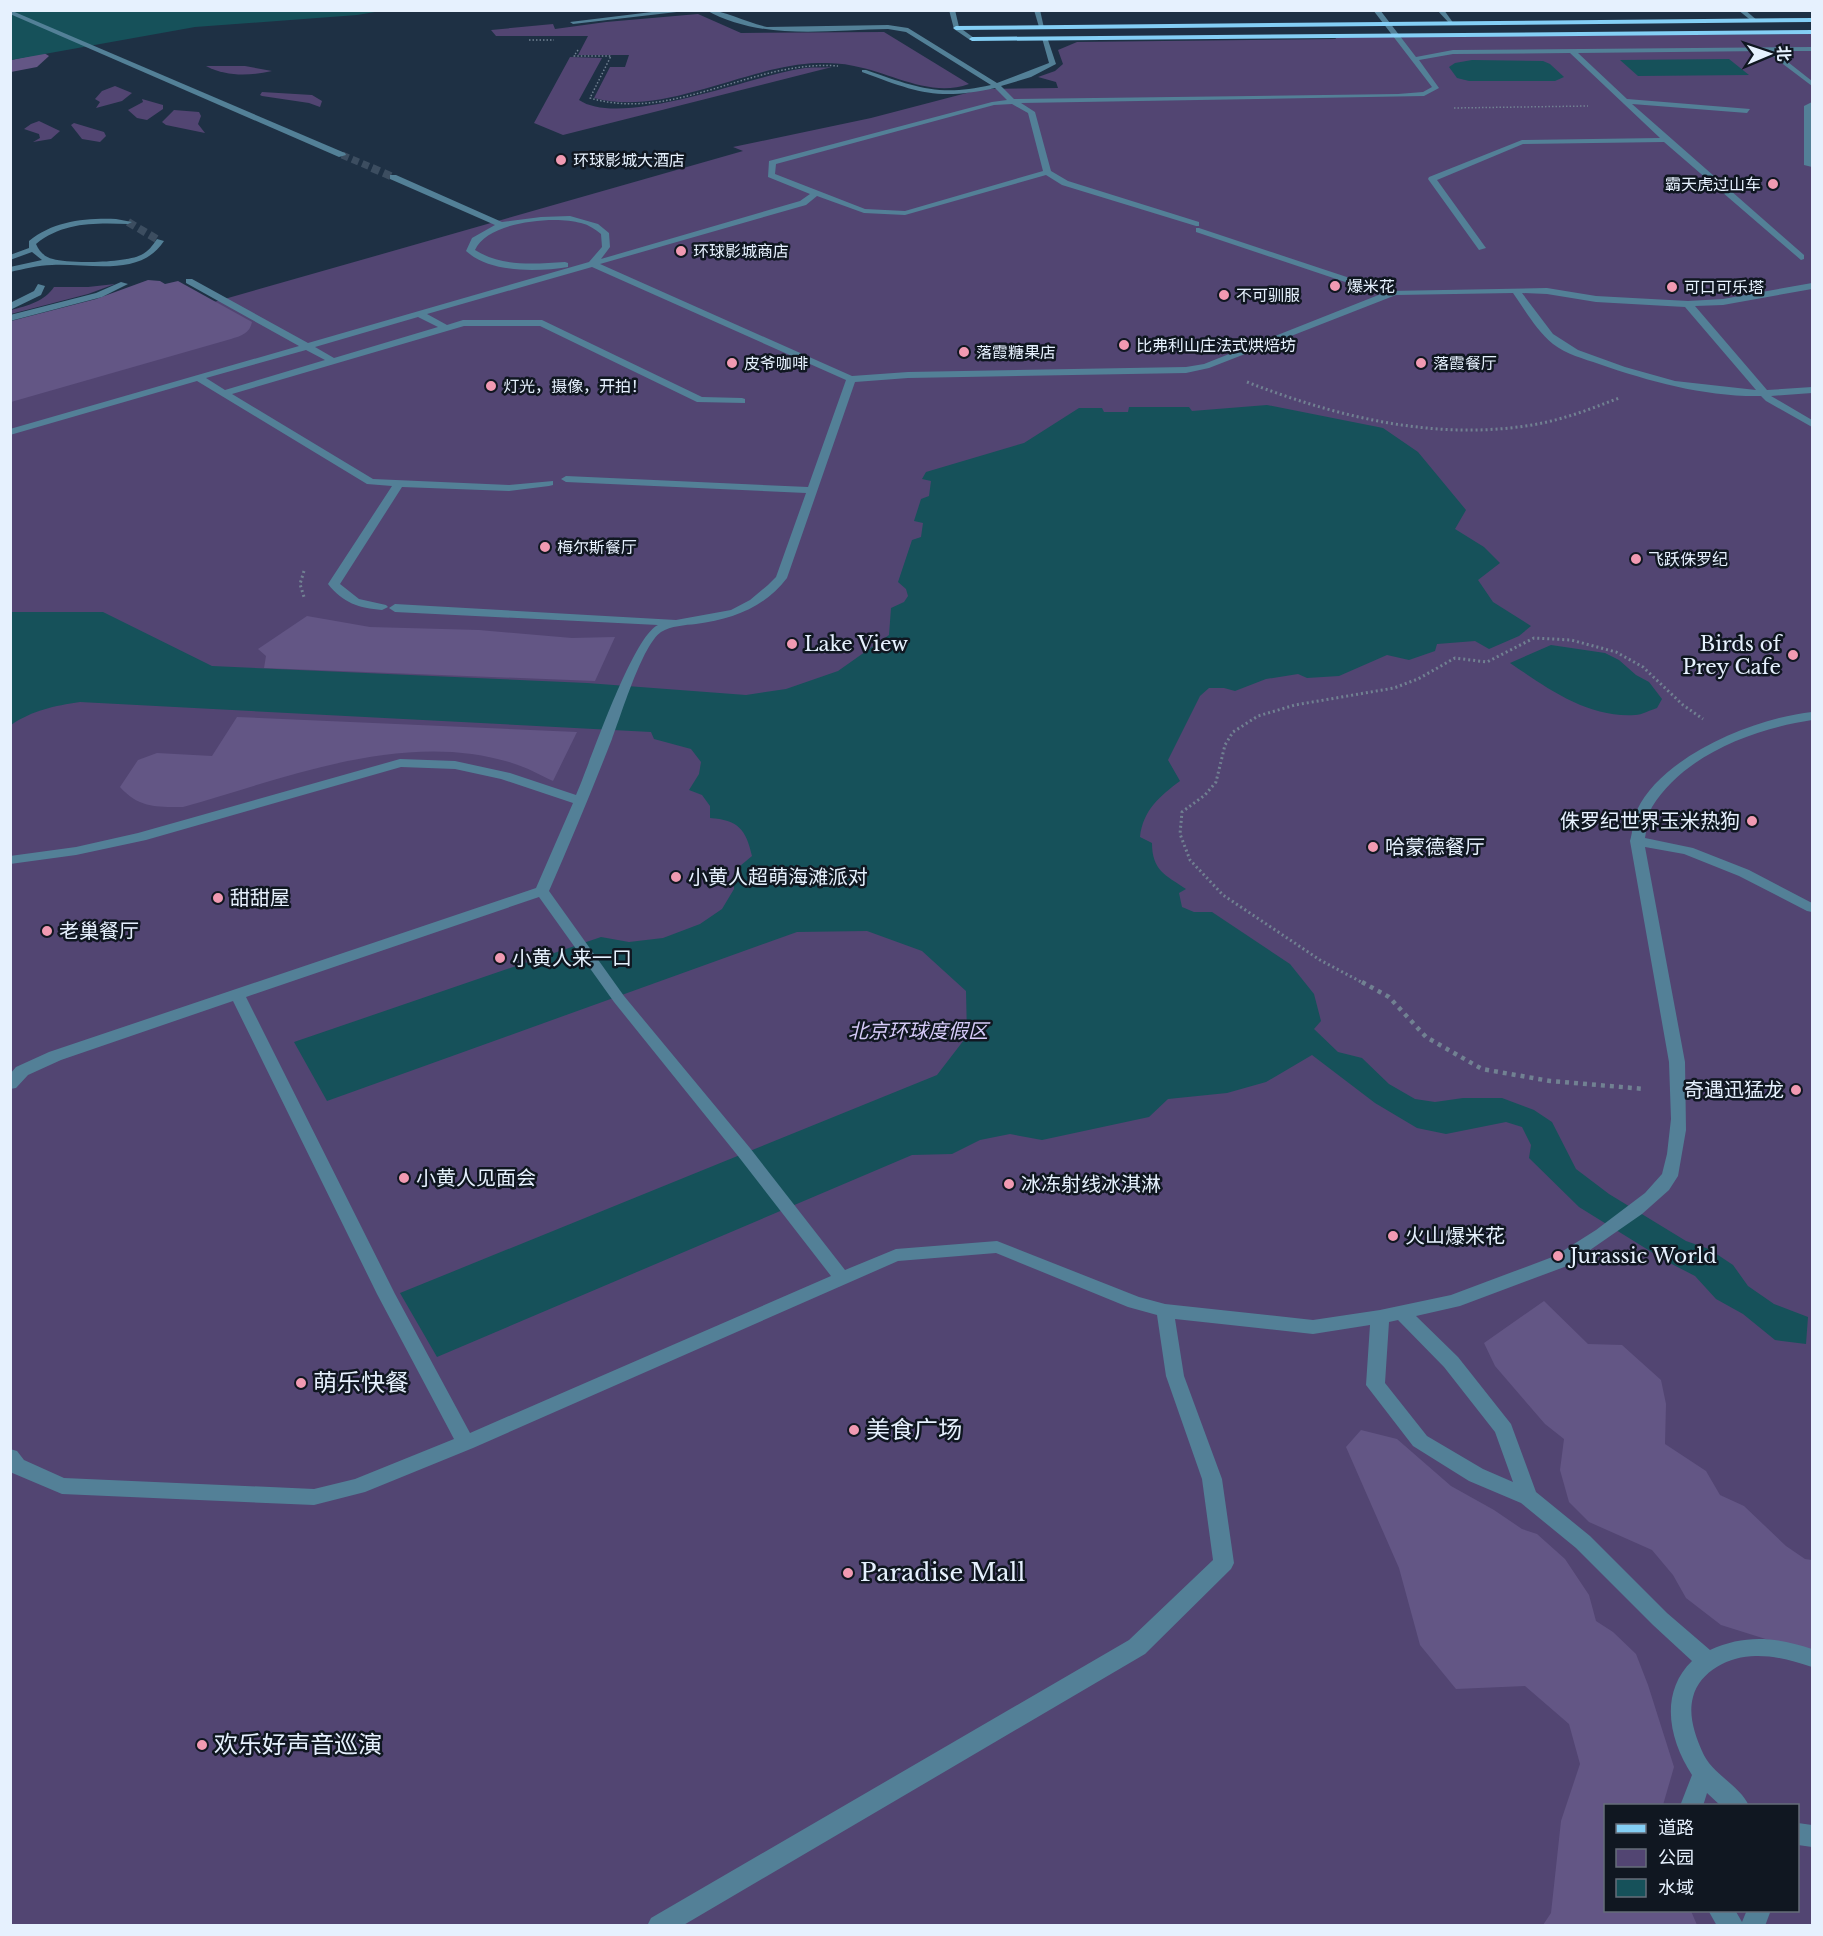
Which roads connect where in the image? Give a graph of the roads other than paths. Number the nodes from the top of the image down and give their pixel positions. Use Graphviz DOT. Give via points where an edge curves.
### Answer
graph roads {
  1 [pos="691,10"];
  2 [pos="709,10"];
  3 [pos="952,10"];
  4 [pos="1037,10"];
  5 [pos="1376,10"];
  6 [pos="1440,10"];
  7 [pos="1741,10"];
  8 [pos="10,12"];
  9 [pos="1812,20"];
  10 [pos="1755,21"];
  11 [pos="573,22"];
  12 [pos="1452,23"];
  13 [pos="1387,24"];
  14 [pos="1042,27"];
  15 [pos="956,28"];
  16 [pos="1812,32"];
  17 [pos="1397,35"];
  18 [pos="1045,38"];
  19 [pos="972,39"];
  20 [pos="1767,49"];
  21 [pos="1812,49"];
  22 [pos="1572,51"];
  23 [pos="1415,59"];
  24 [pos="864,71"];
  25 [pos="1812,84"];
  26 [pos="996,85"];
  27 [pos="959,92"];
  28 [pos="1012,101"];
  29 [pos="1625,101"];
  30 [pos="1812,104"];
  31 [pos="981,106"];
  32 [pos="1747,111"];
  33 [pos="1666,140"];
  34 [pos="342,155"];
  35 [pos="1812,165"];
  36 [pos="1047,172"];
  37 [pos="393,177"];
  38 [pos="816,193"];
  39 [pos="128,222"];
  40 [pos="501,225"];
  41 [pos="160,241"];
  42 [pos="1482,248"];
  43 [pos="33,249"];
  44 [pos="10,258"];
  45 [pos="1801,258"];
  46 [pos="54,262"];
  47 [pos="592,264"];
  48 [pos="10,270"];
  49 [pos="189,281"];
  50 [pos="124,284"];
  51 [pos="41,286"];
  52 [pos="1812,286"];
  53 [pos="1515,290"];
  54 [pos="1389,294"];
  55 [pos="1688,304"];
  56 [pos="10,307"];
  57 [pos="418,313"];
  58 [pos="10,318"];
  59 [pos="446,328"];
  60 [pos="305,346"];
  61 [pos="333,361"];
  62 [pos="197,377"];
  63 [pos="851,379"];
  64 [pos="1812,390"];
  65 [pos="224,393"];
  66 [pos="1765,393"];
  67 [pos="742,401"];
  68 [pos="1812,424"];
  69 [pos="10,432"];
  70 [pos="566,479"];
  71 [pos="399,483"];
  72 [pos="549,483"];
  73 [pos="812,490"];
  74 [pos="382,607"];
  75 [pos="395,608"];
  76 [pos="678,623"];
  77 [pos="1812,716"];
  78 [pos="580,801"];
  79 [pos="1637,842"];
  80 [pos="10,860"];
  81 [pos="542,891"];
  82 [pos="1812,908"];
  83 [pos="237,994"];
  84 [pos="10,1084"];
  85 [pos="842,1278"];
  86 [pos="1165,1311"];
  87 [pos="1401,1312"];
  88 [pos="1380,1317"];
  89 [pos="466,1443"];
  90 [pos="10,1457"];
  91 [pos="1527,1497"];
  92 [pos="1812,1658"];
  93 [pos="1707,1661"];
  94 [pos="1704,1772"];
  95 [pos="1692,1804"];
  96 [pos="1736,1804"];
  97 [pos="1721,1912"];
  98 [pos="1759,1912"];
  99 [pos="659,1926"];
  100 [pos="1732,1926"];
  101 [pos="1753,1926"];
  1 -- 11 [label="street"];
  2 -- 26 [label="street" via="767,29 908,30"];
  3 -- 15 [label="street"];
  4 -- 14 [label="street"];
  5 -- 13 [label="street"];
  6 -- 12 [label="street"];
  7 -- 10 [label="street"];
  8 -- 34 [label="street"];
  9 -- 10 [label="main road"];
  10 -- 12 [label="main road"];
  12 -- 13 [label="main road"];
  13 -- 14 [label="main road"];
  13 -- 17 [label="street"];
  14 -- 15 [label="main road"];
  15 -- 19 [label="street"];
  16 -- 17 [label="main road"];
  17 -- 18 [label="main road"];
  17 -- 23 [label="street"];
  18 -- 19 [label="main road"];
  18 -- 26 [label="street" via="1053,64"];
  20 -- 21 [label="street"];
  20 -- 22 [label="street"];
  20 -- 25 [label="street"];
  22 -- 23 [label="street" via="1453,52"];
  22 -- 29 [label="street"];
  23 -- 28 [label="street" via="1436,88 1424,94"];
  24 -- 27 [label="street" via="937,94"];
  26 -- 27 [label="street"];
  26 -- 28 [label="street"];
  27 -- 31 [label="street"];
  28 -- 31 [label="street"];
  28 -- 36 [label="street" via="1031,112"];
  29 -- 32 [label="street"];
  29 -- 33 [label="street"];
  30 -- 35 [label="street" via="1808,106 1808,165"];
  31 -- 38 [label="street" via="772,163 771,175"];
  33 -- 42 [label="street" via="1522,142 1432,179"];
  33 -- 45 [label="street"];
  36 -- 38 [label="street" via="905,213 864,211"];
  36 -- 54 [label="street" via="1065,183"];
  37 -- 40 [label="street"];
  38 -- 47 [label="street" via="803,203"];
  39 -- 43 [label="street" via="63,226 39,236 32,243"];
  40 -- 47 [label="street" via="581,219 597,225 605,233 606,248"];
  40 -- 47 [label="street" via="475,240 470,251 480,258 530,267"];
  41 -- 46 [label="street" via="153,251 128,261 89,265"];
  43 -- 44 [label="street"];
  43 -- 46 [label="street" via="41,258"];
  46 -- 48 [label="street"];
  47 -- 57 [label="street"];
  47 -- 63 [label="street"];
  49 -- 60 [label="street"];
  50 -- 58 [label="street" via="99,295"];
  51 -- 56 [label="street" via="38,293"];
  52 -- 55 [label="street" via="1771,295"];
  53 -- 54 [label="street"];
  53 -- 55 [label="street"];
  53 -- 66 [label="street" via="1555,340 1600,361 1710,390"];
  54 -- 63 [label="street" via="1206,366 1186,370"];
  55 -- 66 [label="street"];
  57 -- 59 [label="street"];
  57 -- 60 [label="street"];
  59 -- 61 [label="street"];
  59 -- 67 [label="street" via="463,323 542,323 700,400"];
  60 -- 61 [label="street"];
  60 -- 62 [label="street"];
  61 -- 65 [label="street"];
  62 -- 65 [label="street"];
  62 -- 69 [label="street"];
  63 -- 73 [label="street"];
  64 -- 66 [label="street"];
  65 -- 71 [label="street" via="371,482"];
  66 -- 68 [label="street"];
  70 -- 73 [label="street"];
  71 -- 72 [label="street" via="508,488"];
  71 -- 74 [label="street" via="334,584 343,597 362,605"];
  73 -- 76 [label="street" via="781,578 766,596 744,609 707,620"];
  75 -- 76 [label="street"];
  76 -- 78 [label="street" via="654,632 646,642"];
  77 -- 79 [label="street" via="1741,735 1705,751 1667,781 1645,807"];
  78 -- 80 [label="street" via="505,776 454,765 400,763 141,837"];
  78 -- 81 [label="street"];
  79 -- 82 [label="street" via="1688,851 1744,873"];
  79 -- 87 [label="street" via="1677,1062 1680,1123 1671,1175 1658,1192 1578,1252 1454,1301"];
  81 -- 83 [label="street"];
  81 -- 85 [label="street" via="619,999"];
  83 -- 84 [label="street" via="55,1056 22,1071"];
  83 -- 89 [label="street" via="424,1368"];
  85 -- 86 [label="street" via="896,1256 996,1246"];
  85 -- 89 [label="street"];
  86 -- 88 [label="street" via="1312,1327"];
  86 -- 99 [label="street" via="1175,1376 1212,1479 1224,1563 1137,1647"];
  87 -- 88 [label="street"];
  87 -- 91 [label="street" via="1451,1362 1504,1429"];
  88 -- 91 [label="street" via="1375,1385 1420,1441 1466,1469"];
  89 -- 90 [label="street" via="358,1486 314,1497 62,1486 17,1466"];
  91 -- 93 [label="street" via="1583,1542"];
  92 -- 93 [label="street" via="1776,1647 1743,1646 1715,1654"];
  93 -- 94 [label="street" via="1695,1671 1683,1694 1681,1722 1692,1755"];
  94 -- 95 [label="street"];
  94 -- 96 [label="street"];
  97 -- 100 [label="street"];
  98 -- 101 [label="street"];
}
